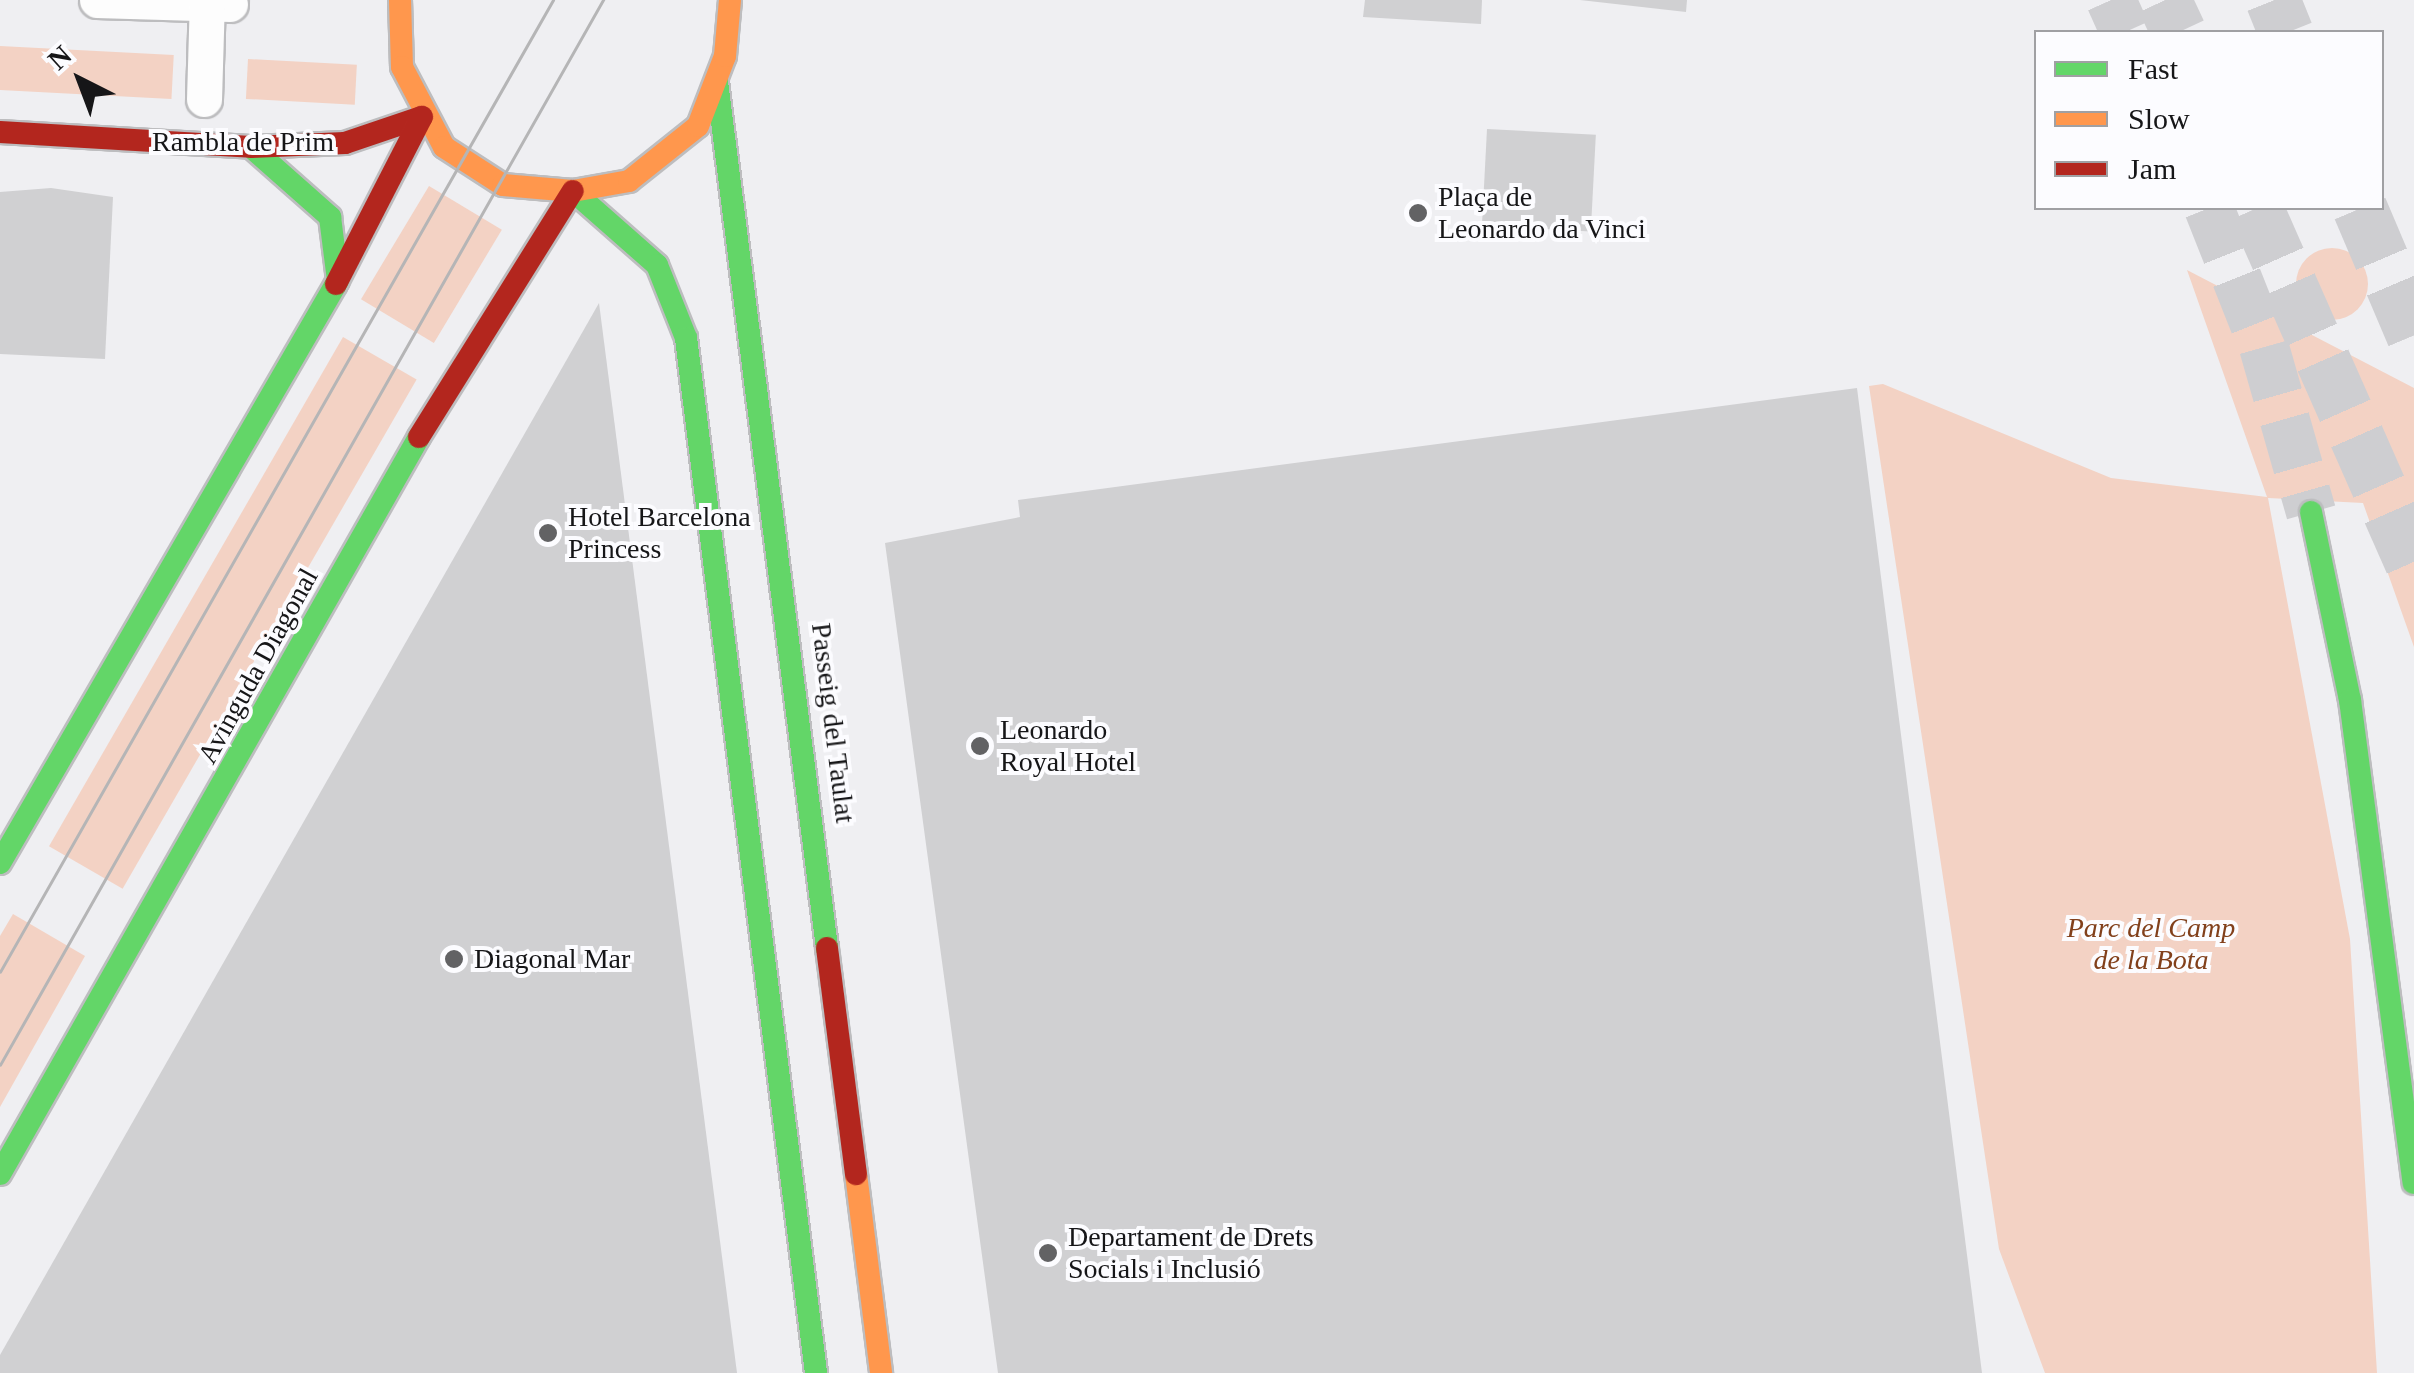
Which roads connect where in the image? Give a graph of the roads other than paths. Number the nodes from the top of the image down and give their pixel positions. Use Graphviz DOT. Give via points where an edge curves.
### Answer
graph roads {
  1 [pos="97,0"];
  2 [pos="400,0"];
  3 [pos="730,0"];
  4 [pos="214,2"];
  5 [pos="717,82"];
  6 [pos="204,99"];
  7 [pos="422,117"];
  8 [pos="0,132"];
  9 [pos="251,147"];
  10 [pos="573,191"];
  11 [pos="338,280"];
  12 [pos="2311,512"];
  13 [pos="0,863"];
  14 [pos="0,1174"];
  15 [pos="2414,1183"];
  16 [pos="816,1373"];
  17 [pos="881,1373"];
  1 -- 4 [label="street, Rambla de Prim"];
  2 -- 7 [label="main road" via="400,54"];
  3 -- 5 [label="main road"];
  4 -- 6 [label="street, Rambla de Prim"];
  5 -- 10 [label="main road" via="698,126 666,160 629,181"];
  5 -- 17 [label="main road, Passeig del Taulat"];
  7 -- 9 [label="main road, Rambla de Prim" via="345,143"];
  7 -- 10 [label="main road" via="462,162 503,185"];
  7 -- 11 [label="main road"];
  8 -- 9 [label="main road, Rambla de Prim"];
  9 -- 11 [label="main road" via="310,190 330,217"];
  10 -- 14 [label="main road, Avinguda Diagonal" via="448,385"];
  10 -- 16 [label="main road" via="657,265 686,338"];
  11 -- 13 [label="main road"];
  12 -- 15 [label="main road" via="2350,700"];
}
